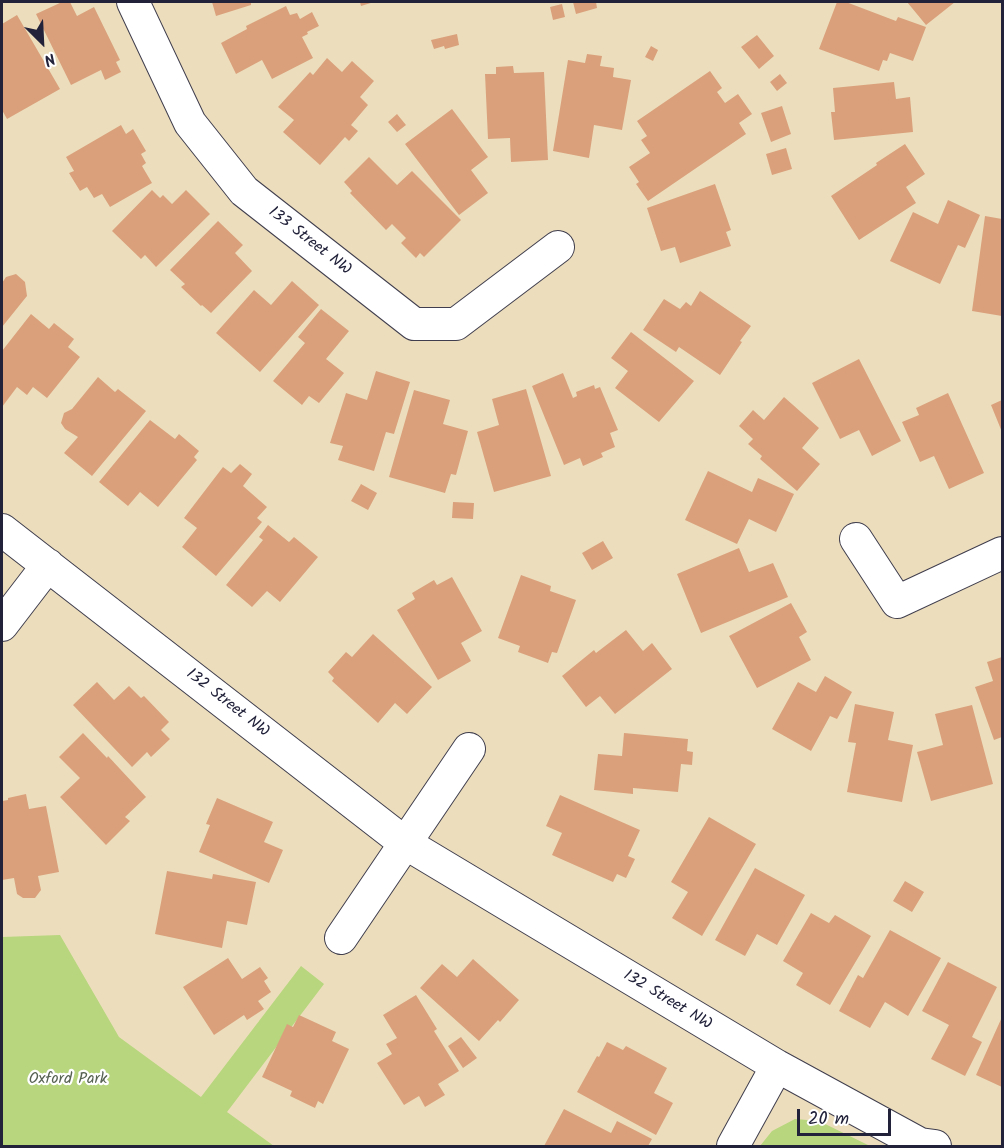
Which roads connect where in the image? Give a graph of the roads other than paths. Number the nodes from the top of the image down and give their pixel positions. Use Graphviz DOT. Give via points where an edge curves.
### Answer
graph roads {
  1 [pos="133,2"];
  2 [pos="558,247"];
  3 [pos="2,530"];
  4 [pos="856,539"];
  5 [pos="1002,553"];
  6 [pos="48,565"];
  7 [pos="2,625"];
  8 [pos="469,749"];
  9 [pos="405,843"];
  10 [pos="341,938"];
  11 [pos="777,1066"];
  12 [pos="733,1146"];
  13 [pos="935,1146"];
  1 -- 2 [label="street, 133 Street NW" via="189,123 244,191 414,324 456,324"];
  3 -- 6 [label="street, 132 Street NW"];
  4 -- 5 [label="street" via="897,602"];
  6 -- 7 [label="street"];
  6 -- 9 [label="street, 132 Street NW"];
  8 -- 9 [label="street"];
  9 -- 10 [label="street"];
  9 -- 11 [label="street, 132 Street NW"];
  11 -- 12 [label="street"];
  11 -- 13 [label="street, 132 Street NW" via="920,1144"];
}
